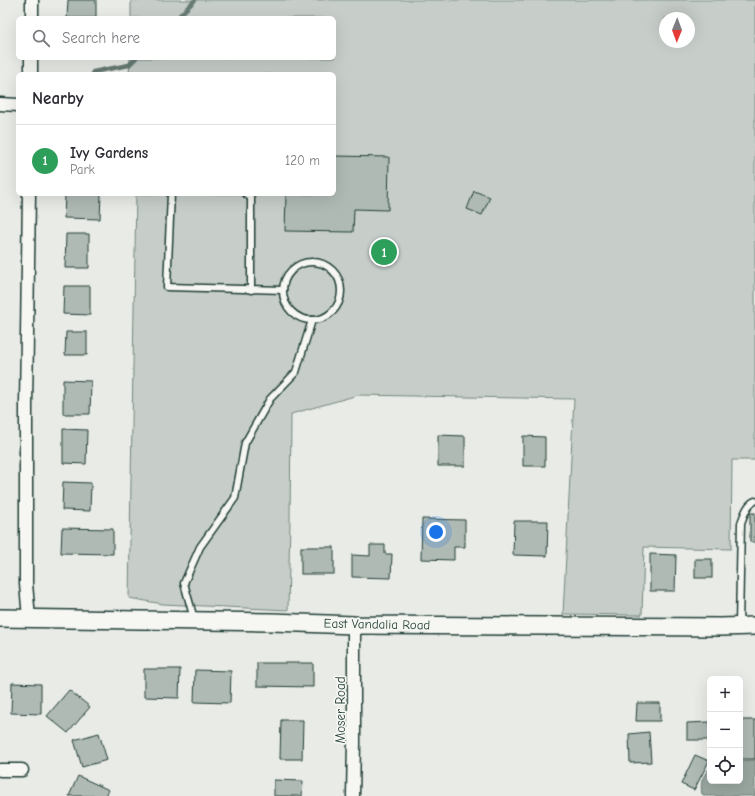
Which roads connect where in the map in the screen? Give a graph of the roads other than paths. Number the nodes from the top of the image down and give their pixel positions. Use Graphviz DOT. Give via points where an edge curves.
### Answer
graph roads {
  1 [pos="32,0"];
  2 [pos="32,16"];
  3 [pos="31,60"];
  4 [pos="31,72"];
  5 [pos="0,104"];
  6 [pos="16,105"];
  7 [pos="29,196"];
  8 [pos="171,196"];
  9 [pos="248,196"];
  10 [pos="251,290"];
  11 [pos="283,290"];
  12 [pos="312,320"];
  13 [pos="755,501"];
  14 [pos="0,618"];
  15 [pos="29,618"];
  16 [pos="194,620"];
  17 [pos="354,624"];
  18 [pos="747,626"];
  19 [pos="0,770"];
  20 [pos="22,770"];
  21 [pos="353,796"];
  1 -- 2 [label="street"];
  3 -- 4 [label="street"];
  5 -- 6 [label="street"];
  7 -- 15 [label="street" via="26,584"];
  8 -- 10 [label="lane" via="167,287"];
  9 -- 10 [label="lane" via="251,198"];
  10 -- 11 [label="lane"];
  11 -- 12 [label="lane" via="287,306 293,313"];
  11 -- 12 [label="lane" via="286,277 301,264 320,263 336,274 342,291 336,308 321,319"];
  12 -- 16 [label="lane" via="296,372 270,399 245,443 235,498 200,547 184,584"];
  13 -- 18 [label="lane" via="747,507 741,523"];
  14 -- 15 [label="street, East Vandalia Road"];
  15 -- 16 [label="street, East Vandalia Road"];
  16 -- 17 [label="street, East Vandalia Road"];
  17 -- 18 [label="street, East Vandalia Road"];
  17 -- 21 [label="street, Moser Road"];
  19 -- 20 [label="street"];
}
